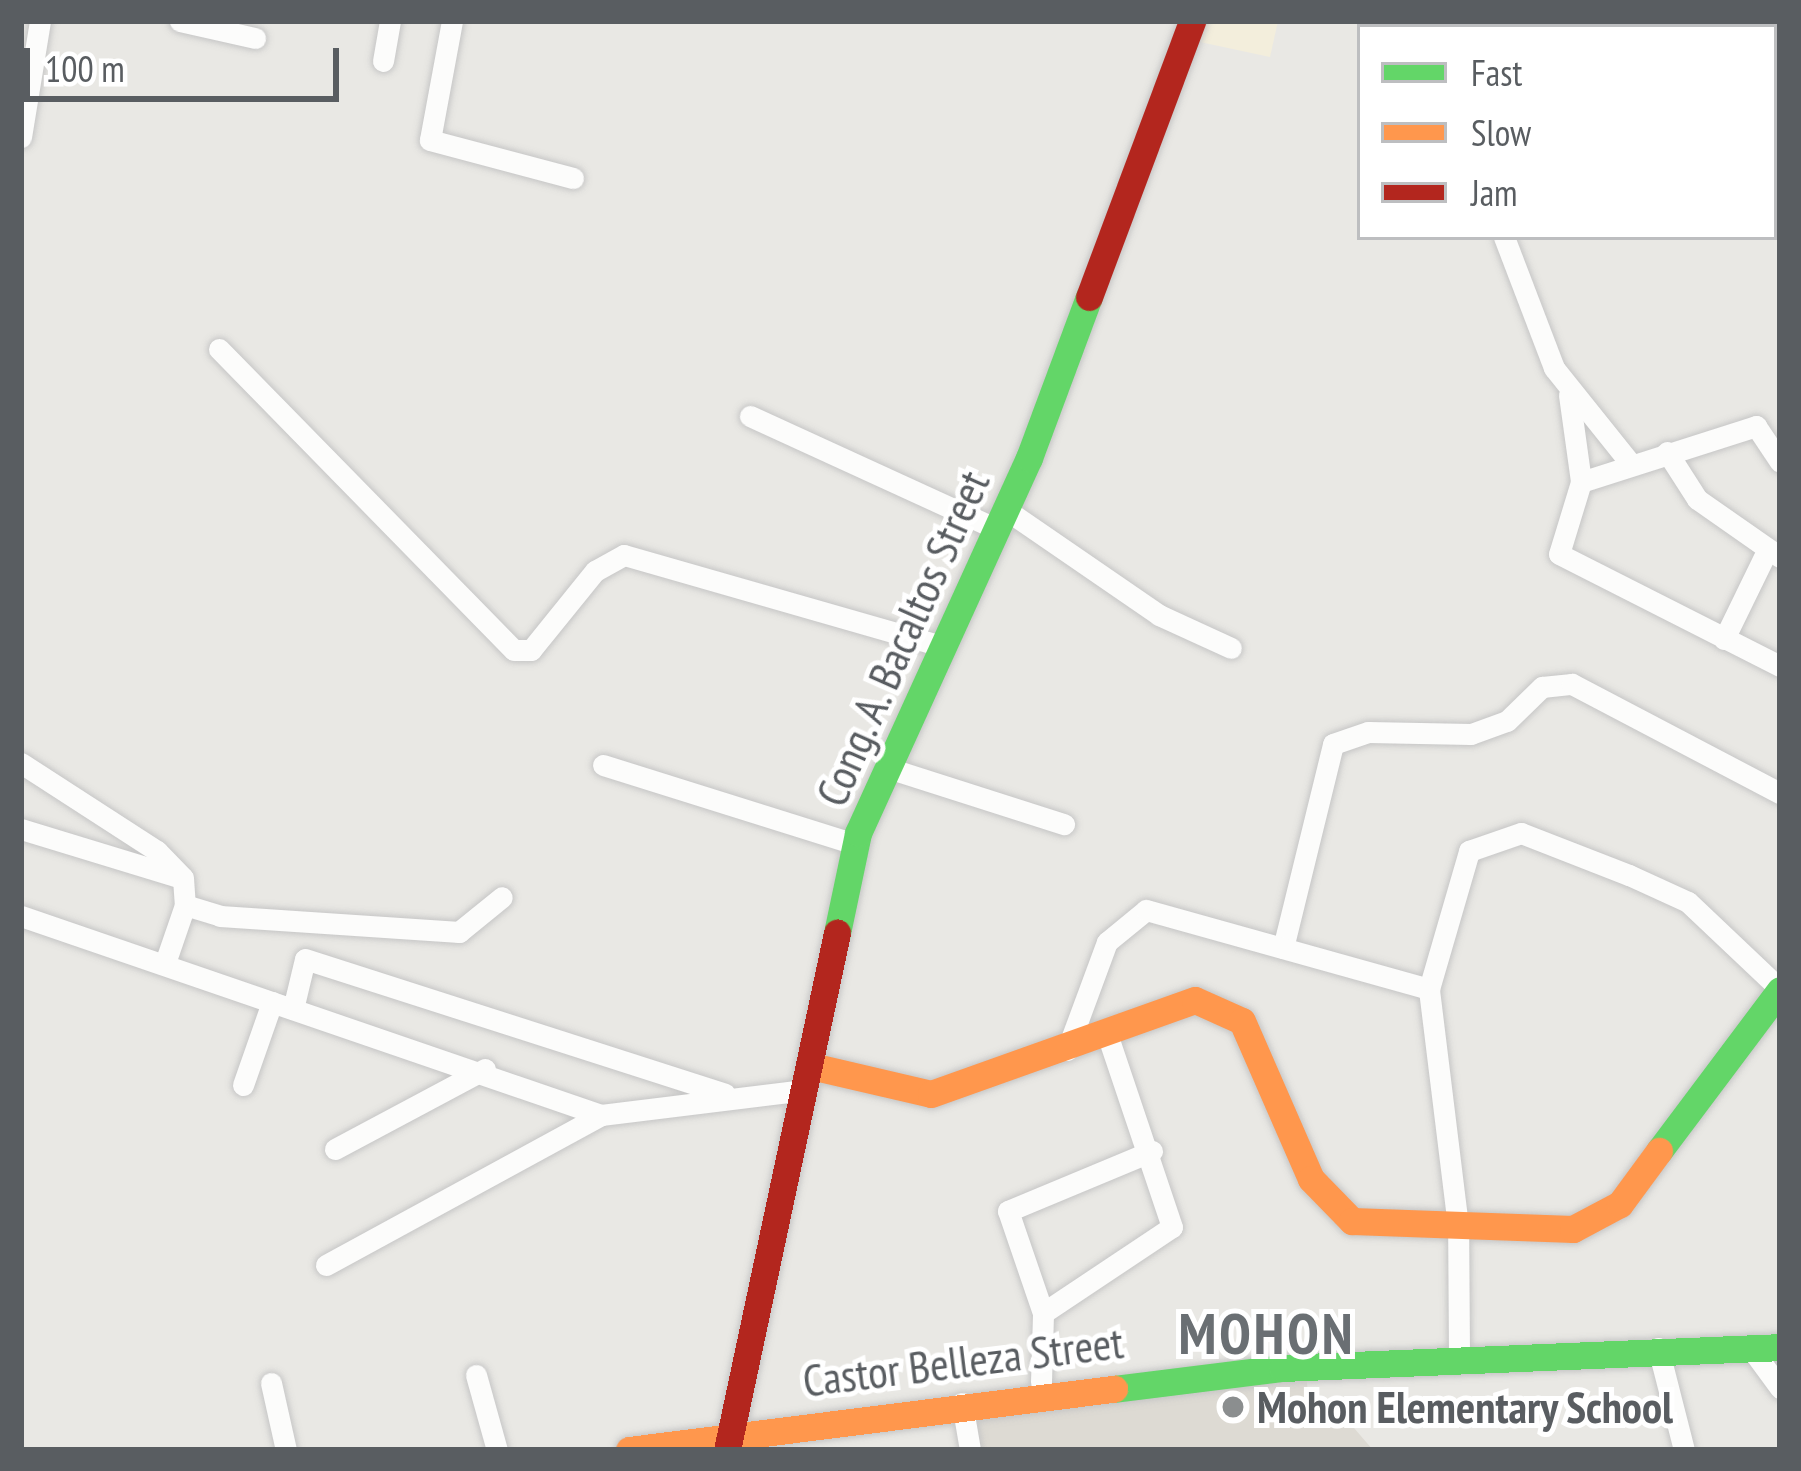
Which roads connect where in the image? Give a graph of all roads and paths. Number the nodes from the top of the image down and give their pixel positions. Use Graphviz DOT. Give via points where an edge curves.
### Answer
graph roads {
  1 [pos="40,21"];
  2 [pos="180,21"];
  3 [pos="390,21"];
  4 [pos="452,21"];
  5 [pos="1192,21"];
  6 [pos="255,38"];
  7 [pos="383,62"];
  8 [pos="21,137"];
  9 [pos="573,178"];
  10 [pos="1505,240"];
  11 [pos="219,350"];
  12 [pos="1569,394"];
  13 [pos="750,416"];
  14 [pos="1667,452"];
  15 [pos="1780,462"];
  16 [pos="1631,464"];
  17 [pos="1581,482"];
  18 [pos="1000,519"];
  19 [pos="1773,555"];
  20 [pos="1724,639"];
  21 [pos="938,645"];
  22 [pos="1231,648"];
  23 [pos="1780,666"];
  24 [pos="21,763"];
  25 [pos="603,765"];
  26 [pos="884,767"];
  27 [pos="1780,794"];
  28 [pos="1064,824"];
  29 [pos="21,829"];
  30 [pos="855,844"];
  31 [pos="183,878"];
  32 [pos="502,897"];
  33 [pos="184,905"];
  34 [pos="21,916"];
  35 [pos="314,926"];
  36 [pos="1283,948"];
  37 [pos="305,958"];
  38 [pos="165,963"];
  39 [pos="1429,989"];
  40 [pos="1780,990"];
  41 [pos="282,1006"];
  42 [pos="1108,1037"];
  43 [pos="1067,1050"];
  44 [pos="485,1069"];
  45 [pos="808,1078"];
  46 [pos="243,1085"];
  47 [pos="731,1097"];
  48 [pos="601,1115"];
  49 [pos="335,1149"];
  50 [pos="1152,1151"];
  51 [pos="1458,1226"];
  52 [pos="326,1265"];
  53 [pos="1043,1313"];
  54 [pos="1750,1347"];
  55 [pos="1780,1347"];
  56 [pos="1658,1348"];
  57 [pos="1459,1354"];
  58 [pos="476,1375"];
  59 [pos="272,1382"];
  60 [pos="1041,1382"];
  61 [pos="1780,1388"];
  62 [pos="962,1402"];
  63 [pos="729,1440"];
  64 [pos="286,1450"];
  65 [pos="497,1450"];
  66 [pos="628,1450"];
  67 [pos="970,1450"];
  68 [pos="1684,1450"];
  1 -- 8 [label="street"];
  2 -- 6 [label="street"];
  3 -- 7 [label="street"];
  4 -- 9 [label="street" via="430,140"];
  5 -- 18 [label="street, Cong. A. Bacaltos Street"];
  10 -- 12 [label="street"];
  11 -- 21 [label="street" via="514,650 531,650 595,571 624,555"];
  12 -- 16 [label="street"];
  12 -- 17 [label="street"];
  13 -- 18 [label="street"];
  14 -- 15 [label="street" via="1756,426"];
  14 -- 16 [label="street"];
  14 -- 19 [label="street" via="1697,499"];
  16 -- 17 [label="street"];
  17 -- 20 [label="street" via="1559,554"];
  18 -- 21 [label="street, Cong. A. Bacaltos Street"];
  18 -- 22 [label="street" via="1174,625"];
  19 -- 20 [label="street"];
  20 -- 23 [label="street"];
  21 -- 26 [label="street, Cong. A. Bacaltos Street"];
  24 -- 31 [label="street"];
  25 -- 30 [label="street"];
  26 -- 28 [label="street"];
  26 -- 30 [label="street, Cong. A. Bacaltos Street"];
  27 -- 36 [label="street" via="1572,684 1542,687 1507,721 1471,734 1368,732 1333,744"];
  29 -- 31 [label="street"];
  30 -- 45 [label="street, Cong. A. Bacaltos Street"];
  31 -- 33 [label="street"];
  32 -- 35 [label="street" via="459,932"];
  33 -- 35 [label="street"];
  33 -- 38 [label="street"];
  34 -- 38 [label="street"];
  35 -- 37 [label="street"];
  36 -- 39 [label="street"];
  36 -- 43 [label="street" via="1146,910 1107,942"];
  37 -- 41 [label="street"];
  37 -- 47 [label="street"];
  38 -- 41 [label="street"];
  39 -- 40 [label="street" via="1469,851 1521,833 1688,902"];
  39 -- 51 [label="street"];
  40 -- 51 [label="street" via="1620,1204 1573,1228"];
  41 -- 44 [label="street"];
  41 -- 46 [label="street"];
  42 -- 43 [label="street"];
  42 -- 50 [label="street"];
  42 -- 51 [label="street" via="1196,1000 1242,1021 1311,1179 1352,1221"];
  43 -- 45 [label="street" via="931,1094"];
  44 -- 48 [label="street"];
  44 -- 49 [label="street"];
  45 -- 47 [label="street"];
  45 -- 63 [label="street, Cong. A. Bacaltos Street"];
  47 -- 48 [label="street"];
  48 -- 52 [label="street"];
  50 -- 53 [label="street" via="1172,1214 1166,1237"];
  50 -- 53 [label="street" via="1008,1211"];
  51 -- 57 [label="street"];
  53 -- 60 [label="street"];
  54 -- 55 [label="street, Castor Belleza Street"];
  54 -- 56 [label="street, Castor Belleza Street"];
  54 -- 61 [label="street"];
  56 -- 57 [label="street, Castor Belleza Street"];
  56 -- 68 [label="street"];
  57 -- 62 [label="street, Castor Belleza Street"];
  58 -- 65 [label="street"];
  59 -- 64 [label="street"];
  62 -- 63 [label="street, Castor Belleza Street"];
  62 -- 67 [label="street"];
  63 -- 66 [label="street, Castor Belleza Street"];
}
